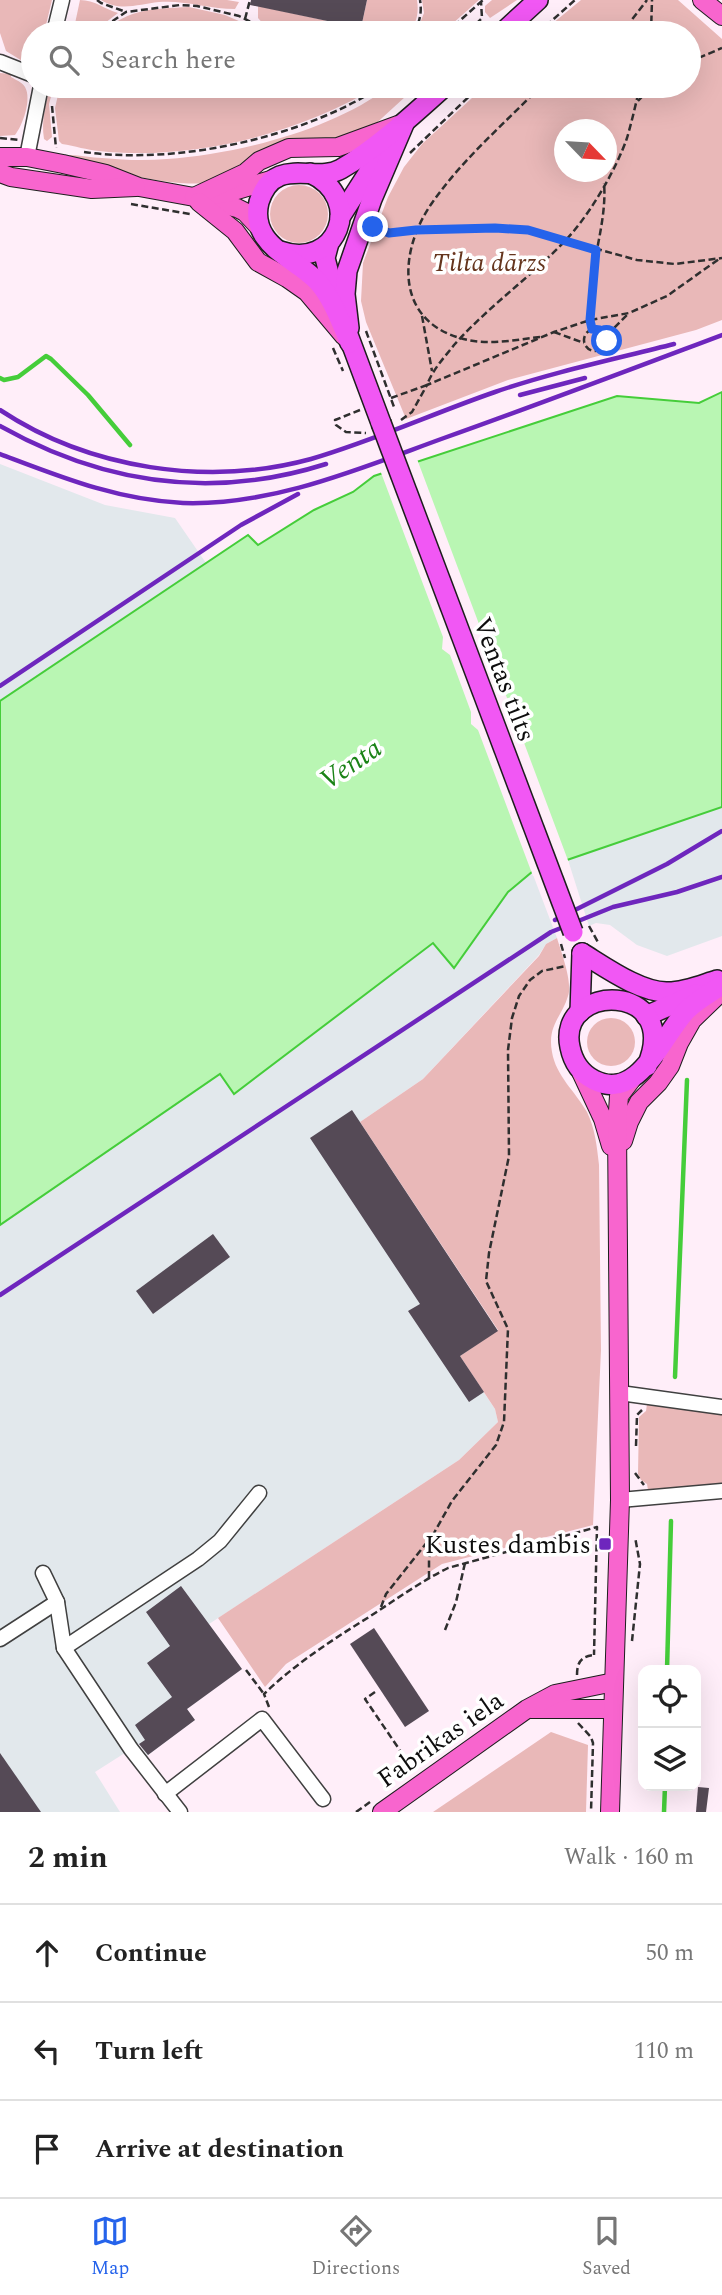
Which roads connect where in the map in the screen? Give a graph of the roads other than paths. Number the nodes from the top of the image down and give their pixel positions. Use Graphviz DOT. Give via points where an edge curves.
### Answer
graph roads {
  1 [pos="61,0"];
  2 [pos="538,0"];
  3 [pos="554,0"];
  4 [pos="702,0"];
  5 [pos="722,16"];
  6 [pos="57,21"];
  7 [pos="516,21"];
  8 [pos="520,21"];
  9 [pos="0,62"];
  10 [pos="21,70"];
  11 [pos="39,98"];
  12 [pos="432,98"];
  13 [pos="405,122"];
  14 [pos="28,149"];
  15 [pos="0,157"];
  16 [pos="310,173"];
  17 [pos="5,175"];
  18 [pos="277,178"];
  19 [pos="139,187"];
  20 [pos="194,197"];
  21 [pos="341,216"];
  22 [pos="260,228"];
  23 [pos="329,243"];
  24 [pos="279,250"];
  25 [pos="341,344"];
  26 [pos="582,953"];
  27 [pos="722,982"];
  28 [pos="722,990"];
  29 [pos="623,1000"];
  30 [pos="580,1012"];
  31 [pos="646,1016"];
  32 [pos="647,1066"];
  33 [pos="581,1072"];
  34 [pos="632,1079"];
  35 [pos="616,1165"];
  36 [pos="620,1393"];
  37 [pos="722,1407"];
  38 [pos="722,1491"];
  39 [pos="259,1493"];
  40 [pos="620,1500"];
  41 [pos="43,1573"];
  42 [pos="57,1602"];
  43 [pos="0,1639"];
  44 [pos="64,1648"];
  45 [pos="614,1682"];
  46 [pos="527,1709"];
  47 [pos="613,1709"];
  48 [pos="165,1794"];
  49 [pos="323,1799"];
  50 [pos="180,1812"];
  51 [pos="382,1812"];
  52 [pos="610,1812"];
  1 -- 6 [label="street"];
  2 -- 7 [label="highway"];
  3 -- 8 [label="highway"];
  4 -- 5 [label="main road"];
  9 -- 10 [label="street"];
  11 -- 14 [label="street"];
  12 -- 13 [label="highway"];
  13 -- 16 [label="highway" via="338,171"];
  13 -- 20 [label="main road" via="338,147 282,150"];
  13 -- 21 [label="highway"];
  13 -- 25 [label="highway" via="347,271"];
  14 -- 15 [label="main road"];
  14 -- 17 [label="main road" via="21,170"];
  14 -- 19 [label="main road"];
  16 -- 18 [label="highway"];
  16 -- 21 [label="highway" via="333,189"];
  17 -- 19 [label="main road" via="92,189"];
  18 -- 20 [label="main road"];
  18 -- 22 [label="highway" via="262,195 257,216"];
  19 -- 20 [label="main road"];
  20 -- 22 [label="main road" via="245,212"];
  20 -- 25 [label="main road" via="235,231 258,262 307,292"];
  21 -- 23 [label="highway"];
  22 -- 24 [label="highway"];
  23 -- 24 [label="highway" via="305,255"];
  23 -- 25 [label="highway" via="325,258"];
  24 -- 25 [label="highway" via="317,281 328,297"];
  25 -- 26 [label="highway, Ventas tilts, bridge" via="566,935"];
  26 -- 27 [label="highway" via="618,975 666,993"];
  26 -- 29 [label="highway"];
  26 -- 30 [label="highway"];
  27 -- 31 [label="highway"];
  27 -- 32 [label="highway" via="688,1009"];
  28 -- 35 [label="main road" via="692,1020 670,1066 639,1102"];
  29 -- 30 [label="highway" via="593,1003"];
  29 -- 31 [label="highway"];
  30 -- 33 [label="highway" via="569,1042"];
  31 -- 32 [label="highway" via="654,1041"];
  32 -- 34 [label="highway"];
  33 -- 34 [label="highway" via="597,1082 615,1084"];
  33 -- 35 [label="main road" via="603,1119"];
  34 -- 35 [label="main road" via="619,1096"];
  35 -- 36 [label="main road"];
  36 -- 37 [label="street"];
  36 -- 40 [label="main road"];
  38 -- 40 [label="street"];
  39 -- 44 [label="street" via="220,1541 198,1559"];
  40 -- 45 [label="main road"];
  41 -- 42 [label="street"];
  42 -- 43 [label="street"];
  42 -- 44 [label="street"];
  44 -- 48 [label="street"];
  45 -- 46 [label="main road, Fabrikas iela" via="555,1694"];
  45 -- 47 [label="main road"];
  46 -- 47 [label="main road"];
  46 -- 51 [label="main road, Fabrikas iela"];
  47 -- 52 [label="main road"];
  48 -- 49 [label="street" via="262,1719"];
  48 -- 50 [label="street"];
}
